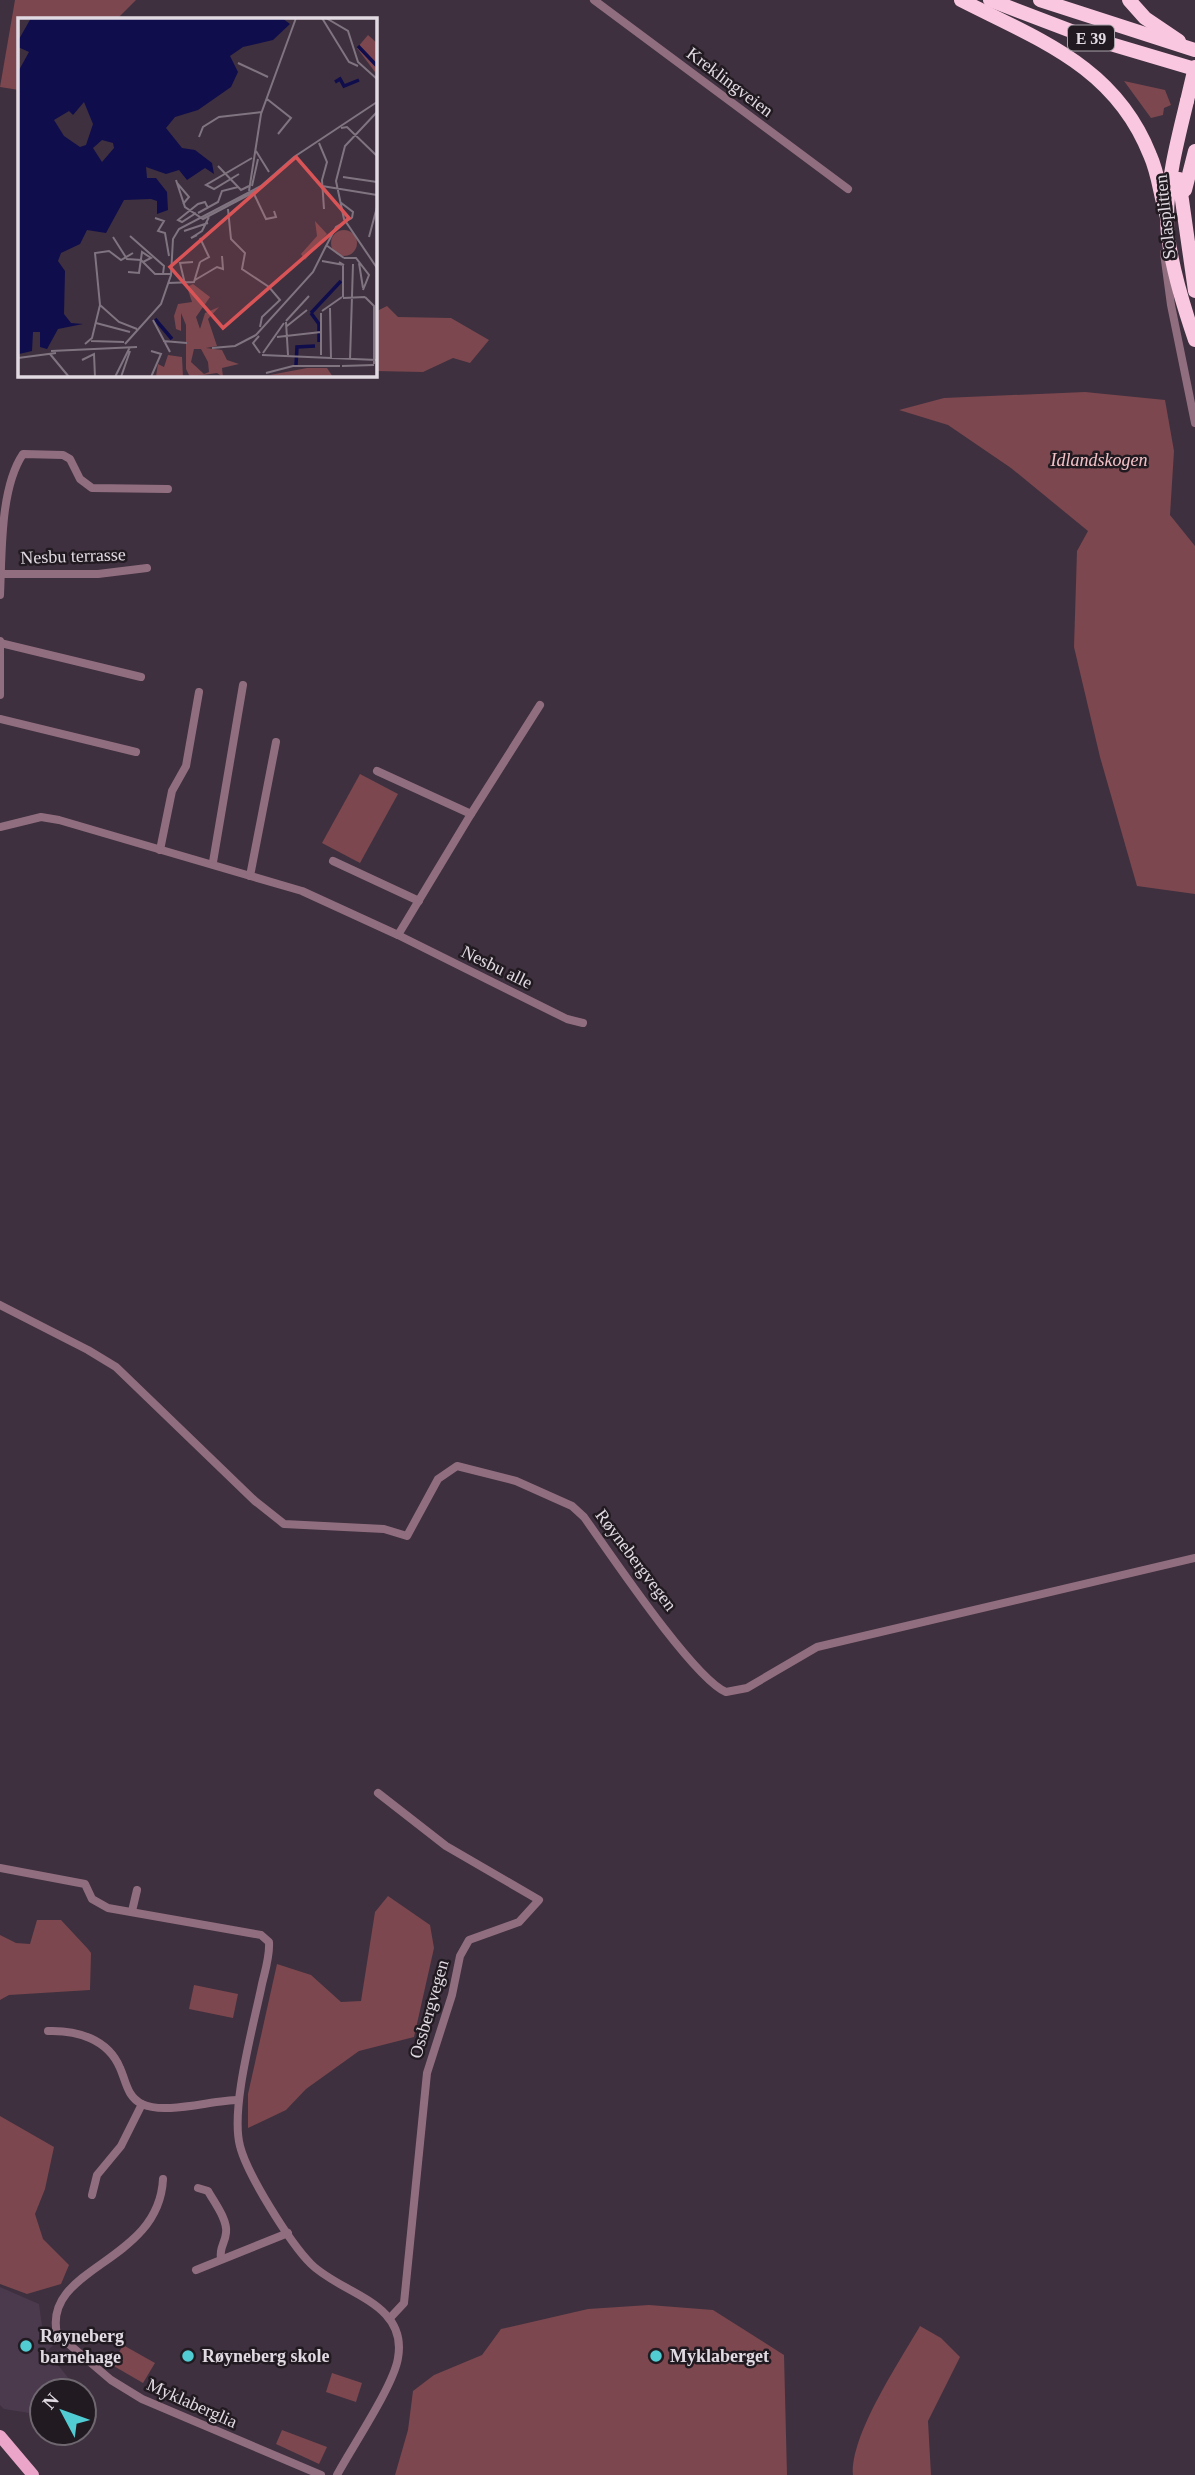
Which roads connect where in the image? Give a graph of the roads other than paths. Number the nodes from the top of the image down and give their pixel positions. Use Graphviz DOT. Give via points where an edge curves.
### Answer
graph roads {
  1 [pos="594,0"];
  2 [pos="961,0"];
  3 [pos="990,0"];
  4 [pos="1040,0"];
  5 [pos="1129,0"];
  6 [pos="1193,49"];
  7 [pos="1195,68"];
  8 [pos="1179,138"];
  9 [pos="1195,151"];
  10 [pos="848,189"];
  11 [pos="1183,216"];
  12 [pos="1167,217"];
  13 [pos="1168,233"];
  14 [pos="1195,291"];
  15 [pos="1195,340"];
  16 [pos="1195,423"];
  17 [pos="168,489"];
  18 [pos="147,568"];
  19 [pos="1,575"];
  20 [pos="0,595"];
  21 [pos="0,642"];
  22 [pos="141,677"];
  23 [pos="243,685"];
  24 [pos="199,692"];
  25 [pos="0,695"];
  26 [pos="540,705"];
  27 [pos="0,719"];
  28 [pos="276,742"];
  29 [pos="136,752"];
  30 [pos="377,771"];
  31 [pos="471,814"];
  32 [pos="0,828"];
  33 [pos="160,850"];
  34 [pos="333,861"];
  35 [pos="213,862"];
  36 [pos="250,876"];
  37 [pos="419,901"];
  38 [pos="398,935"];
  39 [pos="583,1023"];
  40 [pos="0,1305"];
  41 [pos="1195,1558"];
  42 [pos="378,1793"];
  43 [pos="0,1868"];
  44 [pos="137,1890"];
  45 [pos="132,1911"];
  46 [pos="48,2031"];
  47 [pos="239,2100"];
  48 [pos="142,2104"];
  49 [pos="163,2179"];
  50 [pos="198,2188"];
  51 [pos="92,2195"];
  52 [pos="288,2233"];
  53 [pos="221,2259"];
  54 [pos="196,2270"];
  55 [pos="390,2318"];
  56 [pos="0,2436"];
  57 [pos="35,2475"];
  58 [pos="321,2475"];
  59 [pos="337,2475"];
  1 -- 10 [label="street, Kreklingveien"];
  2 -- 12 [label="highway, E 39" via="1066,54 1110,89 1149,152"];
  3 -- 7 [label="highway, E 39" via="1087,37"];
  4 -- 6 [label="highway, E 39"];
  5 -- 6 [label="highway, E 39" via="1145,18"];
  7 -- 8 [label="highway, Solasplitten, bridge"];
  8 -- 11 [label="highway, Solasplitten"];
  8 -- 12 [label="highway, Solasplitten"];
  9 -- 11 [label="highway" via="1187,174"];
  11 -- 14 [label="highway, Solasplitten"];
  12 -- 13 [label="highway, Solasplitten"];
  13 -- 15 [label="highway, Solasplitten"];
  13 -- 16 [label="street" via="1164,250 1171,305"];
  17 -- 19 [label="street, Nesbu terrasse" via="92,488 63,455 23,454 3,497"];
  18 -- 19 [label="street, Nesbu terrasse" via="97,574"];
  19 -- 20 [label="street, Nesbu terrasse"];
  21 -- 22 [label="street"];
  21 -- 25 [label="street"];
  23 -- 35 [label="street"];
  24 -- 33 [label="street" via="186,766 172,791"];
  26 -- 31 [label="street"];
  27 -- 29 [label="street"];
  28 -- 36 [label="street"];
  30 -- 31 [label="street"];
  31 -- 37 [label="street"];
  32 -- 33 [label="street, Nesbu alle" via="41,817"];
  33 -- 35 [label="street, Nesbu alle"];
  34 -- 37 [label="street"];
  35 -- 36 [label="street, Nesbu alle"];
  36 -- 38 [label="street, Nesbu alle" via="302,891"];
  37 -- 38 [label="street"];
  38 -- 39 [label="street, Nesbu alle"];
  40 -- 41 [label="street, Røynebergvegen" via="116,1367 255,1501 285,1524 384,1529 407,1536 438,1479 457,1466 501,1476 572,1506 674,1638 710,1681 726,1692 747,1688 817,1647"];
  42 -- 55 [label="street, Ossbergvegen" via="446,1846 539,1900 516,1924 469,1940 460,1956 427,2073 404,2303"];
  43 -- 45 [label="street" via="85,1884 98,1904"];
  44 -- 45 [label="street"];
  45 -- 47 [label="street" via="261,1935 269,1942"];
  46 -- 48 [label="street" via="87,2036 105,2046 120,2066 127,2089"];
  47 -- 48 [label="street" via="162,2108"];
  47 -- 52 [label="street" via="238,2135 245,2162"];
  48 -- 51 [label="street" via="121,2146 97,2175"];
  49 -- 58 [label="street, Myklaberglia" via="159,2205 131,2244 71,2286 59,2300 57,2334 111,2381 142,2399"];
  50 -- 53 [label="street" via="208,2191 224,2222"];
  52 -- 53 [label="street"];
  52 -- 55 [label="street" via="321,2274 368,2299"];
  53 -- 54 [label="street"];
  55 -- 59 [label="street" via="399,2339 395,2370"];
  56 -- 57 [label="main road"];
}
